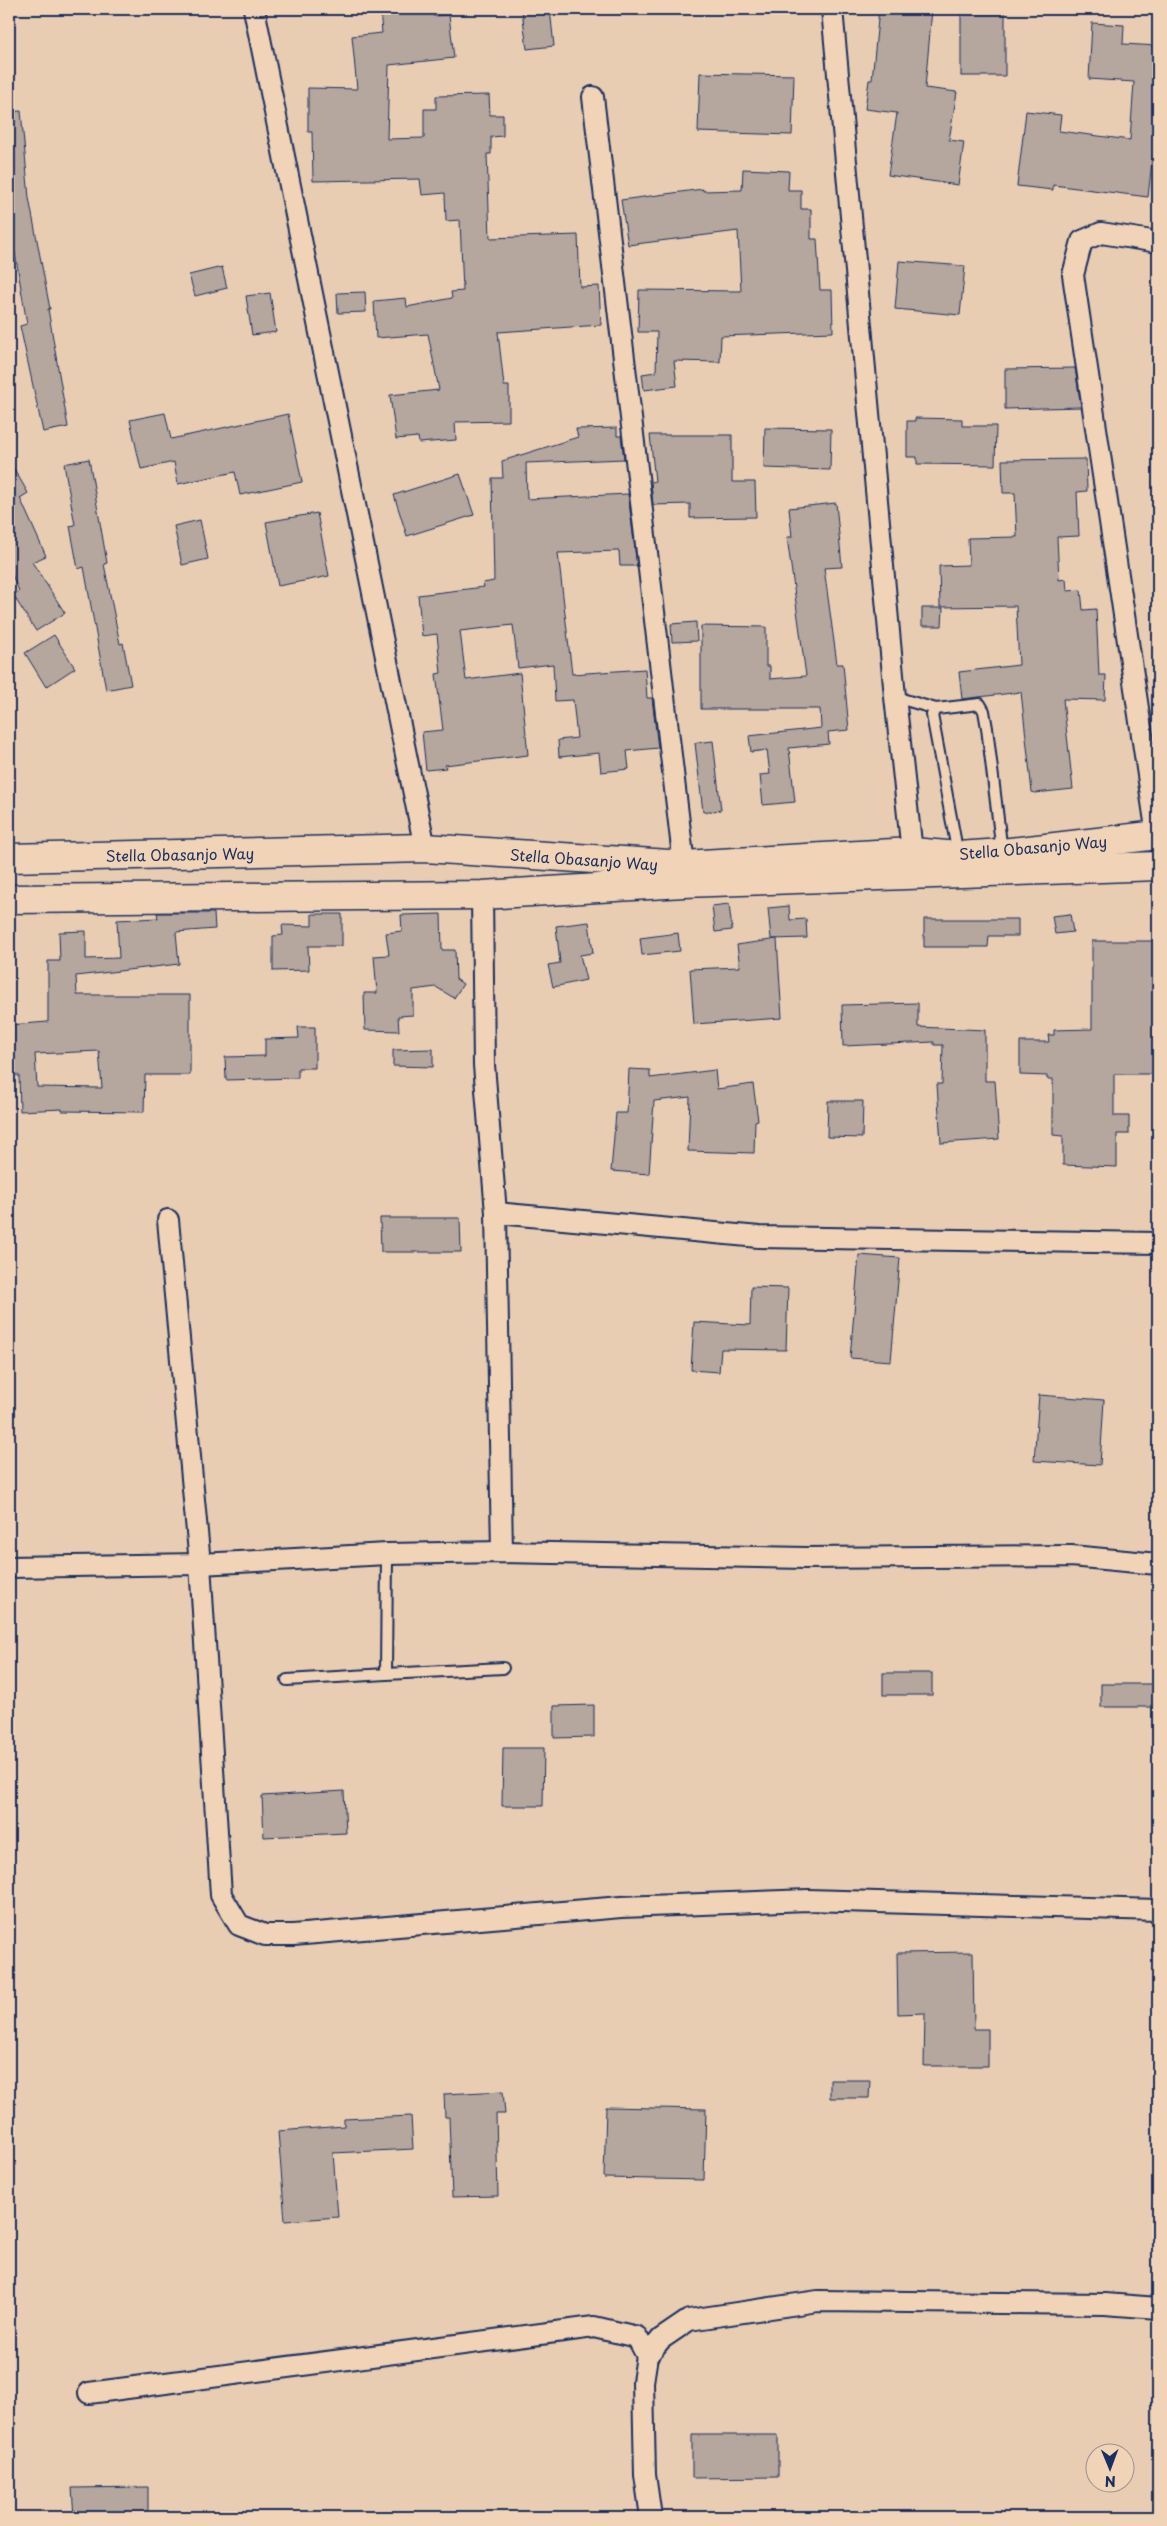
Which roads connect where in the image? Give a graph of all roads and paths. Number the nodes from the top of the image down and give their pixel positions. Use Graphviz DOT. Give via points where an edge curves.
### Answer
graph roads {
  1 [pos="254,9"];
  2 [pos="832,9"];
  3 [pos="593,97"];
  4 [pos="1158,242"];
  5 [pos="895,697"];
  6 [pos="936,708"];
  7 [pos="1158,835"];
  8 [pos="425,848"];
  9 [pos="912,852"];
  10 [pos="9,858"];
  11 [pos="980,859"];
  12 [pos="684,866"];
  13 [pos="1158,866"];
  14 [pos="482,895"];
  15 [pos="9,899"];
  16 [pos="496,1213"];
  17 [pos="168,1220"];
  18 [pos="1158,1243"];
  19 [pos="502,1552"];
  20 [pos="386,1554"];
  21 [pos="200,1564"];
  22 [pos="1158,1564"];
  23 [pos="9,1567"];
  24 [pos="502,1668"];
  25 [pos="386,1674"];
  26 [pos="287,1680"];
  27 [pos="1158,1910"];
  28 [pos="1158,2308"];
  29 [pos="647,2356"];
  30 [pos="88,2393"];
  31 [pos="651,2517"];
  1 -- 8 [label="street"];
  2 -- 5 [label="street"];
  3 -- 12 [label="street"];
  4 -- 7 [label="street" via="1101,233 1082,241 1073,276"];
  5 -- 6 [label="lane"];
  5 -- 9 [label="street"];
  6 -- 11 [label="lane" via="932,715"];
  6 -- 11 [label="lane" via="980,704 984,710"];
  7 -- 11 [label="street, Stella Obasanjo Way"];
  8 -- 10 [label="street, Stella Obasanjo Way"];
  8 -- 12 [label="street, Stella Obasanjo Way"];
  9 -- 11 [label="street, Stella Obasanjo Way"];
  9 -- 12 [label="street, Stella Obasanjo Way"];
  11 -- 13 [label="street"];
  11 -- 14 [label="street"];
  14 -- 15 [label="street"];
  14 -- 16 [label="street" via="484,1065"];
  16 -- 18 [label="street" via="759,1237"];
  16 -- 19 [label="street"];
  17 -- 21 [label="street"];
  19 -- 20 [label="street"];
  19 -- 22 [label="street" via="806,1558 1071,1556"];
  20 -- 21 [label="street"];
  20 -- 25 [label="lane"];
  21 -- 23 [label="street"];
  21 -- 27 [label="street" via="221,1895 239,1925 265,1936 621,1907 808,1900"];
  24 -- 25 [label="lane"];
  25 -- 26 [label="lane"];
  28 -- 29 [label="street" via="1105,2304 818,2301 688,2320 660,2339"];
  29 -- 30 [label="street" via="637,2337 594,2328"];
  29 -- 31 [label="street" via="643,2382 645,2465"];
}
